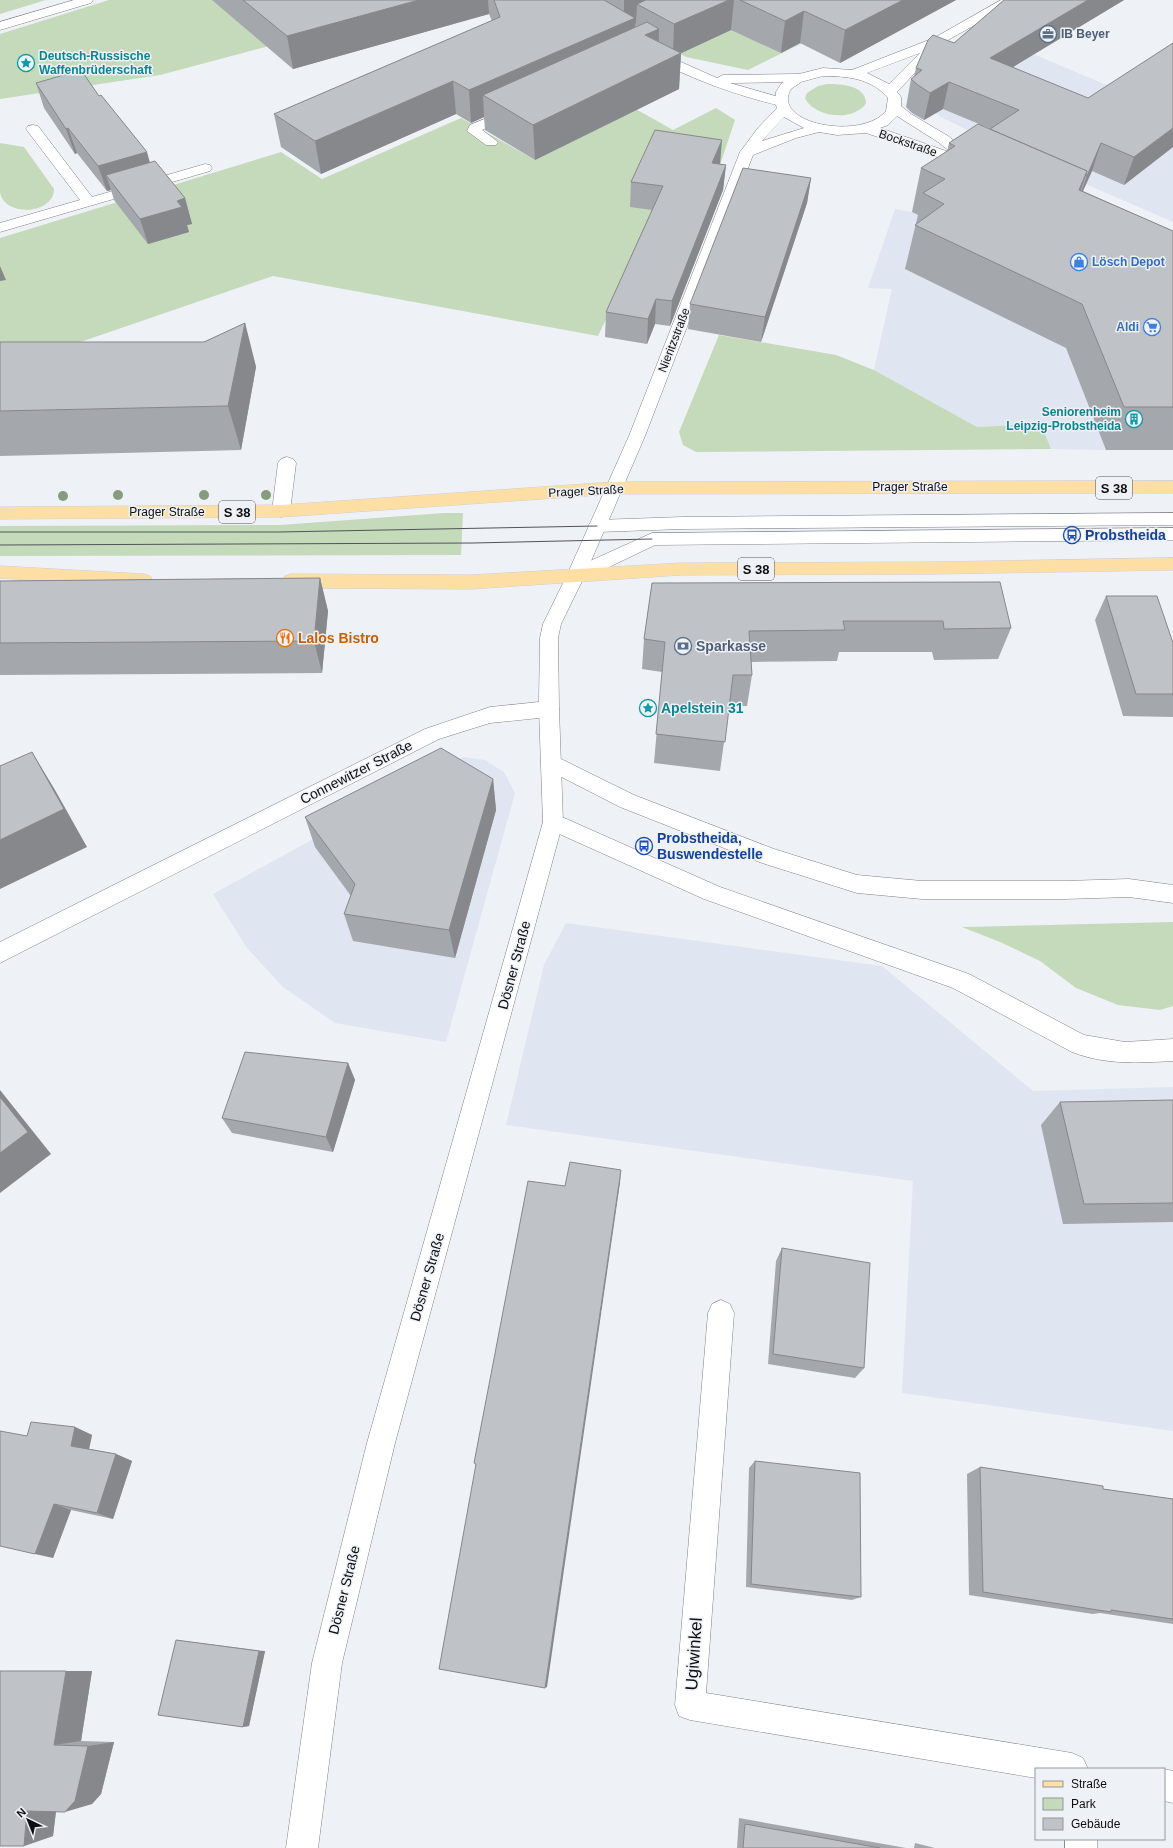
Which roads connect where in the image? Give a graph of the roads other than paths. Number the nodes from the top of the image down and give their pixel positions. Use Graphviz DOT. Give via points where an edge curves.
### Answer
graph roads {
  1 [pos="87,0"];
  2 [pos="1010,0"];
  3 [pos="0,26"];
  4 [pos="938,41"];
  5 [pos="643,50"];
  6 [pos="853,74"];
  7 [pos="704,78"];
  8 [pos="797,78"];
  9 [pos="890,91"];
  10 [pos="782,105"];
  11 [pos="520,108"];
  12 [pos="895,108"];
  13 [pos="818,128"];
  14 [pos="865,128"];
  15 [pos="32,129"];
  16 [pos="491,142"];
  17 [pos="747,152"];
  18 [pos="205,168"];
  19 [pos="89,202"];
  20 [pos="2,225"];
  21 [pos="288,463"];
  22 [pos="1173,487"];
  23 [pos="614,488"];
  24 [pos="281,511"];
  25 [pos="0,512"];
  26 [pos="1173,519"];
  27 [pos="597,526"];
  28 [pos="1173,534"];
  29 [pos="1173,564"];
  30 [pos="0,572"];
  31 [pos="576,575"];
  32 [pos="160,581"];
  33 [pos="270,581"];
  34 [pos="549,708"];
  35 [pos="551,762"];
  36 [pos="553,822"];
  37 [pos="1173,894"];
  38 [pos="0,953"];
  39 [pos="1173,1050"];
  40 [pos="721,1313"];
  41 [pos="1066,1768"];
  42 [pos="302,1848"];
  1 -- 3 [label="street"];
  2 -- 4 [label="street"];
  4 -- 6 [label="street"];
  4 -- 9 [label="street"];
  5 -- 7 [label="street"];
  6 -- 8 [label="street" via="823,72"];
  6 -- 9 [label="street" via="868,78"];
  7 -- 8 [label="street"];
  7 -- 10 [label="street"];
  8 -- 10 [label="street" via="781,93"];
  9 -- 12 [label="street" via="894,97"];
  10 -- 13 [label="street" via="797,120"];
  10 -- 17 [label="street, Nieritzstraße"];
  11 -- 16 [label="street" via="476,128 474,131"];
  12 -- 14 [label="street" via="890,117 880,124"];
  12 -- 14 [label="street, Bockstraße" via="978,165"];
  13 -- 14 [label="street" via="850,131"];
  13 -- 17 [label="street" via="791,135"];
  15 -- 19 [label="street"];
  17 -- 23 [label="street, Nieritzstraße" via="637,436"];
  18 -- 19 [label="street"];
  19 -- 20 [label="street"];
  21 -- 24 [label="street"];
  22 -- 23 [label="main road, Prager Straße / S 38"];
  23 -- 24 [label="main road, Prager Straße / S 38"];
  23 -- 27 [label="street, Nieritzstraße"];
  24 -- 25 [label="main road, Prager Straße / S 38"];
  26 -- 27 [label="street"];
  27 -- 31 [label="street"];
  28 -- 31 [label="street" via="652,539"];
  29 -- 31 [label="main road, S 38" via="682,569"];
  30 -- 32 [label="main road"];
  31 -- 33 [label="main road, S 38" via="471,582"];
  31 -- 34 [label="street" via="552,624 549,638"];
  34 -- 35 [label="street, Dösner Straße"];
  34 -- 38 [label="street, Connewitzer Straße" via="490,715 432,734"];
  35 -- 36 [label="street, Dösner Straße"];
  35 -- 37 [label="street" via="627,801 770,856 857,884 922,890 1129,888"];
  36 -- 39 [label="street" via="712,893 961,981 1080,1045 1125,1053"];
  36 -- 42 [label="street, Dösner Straße" via="381,1443 328,1655"];
  40 -- 41 [label="street, Ugiwinkel" via="690,1705"];
}
